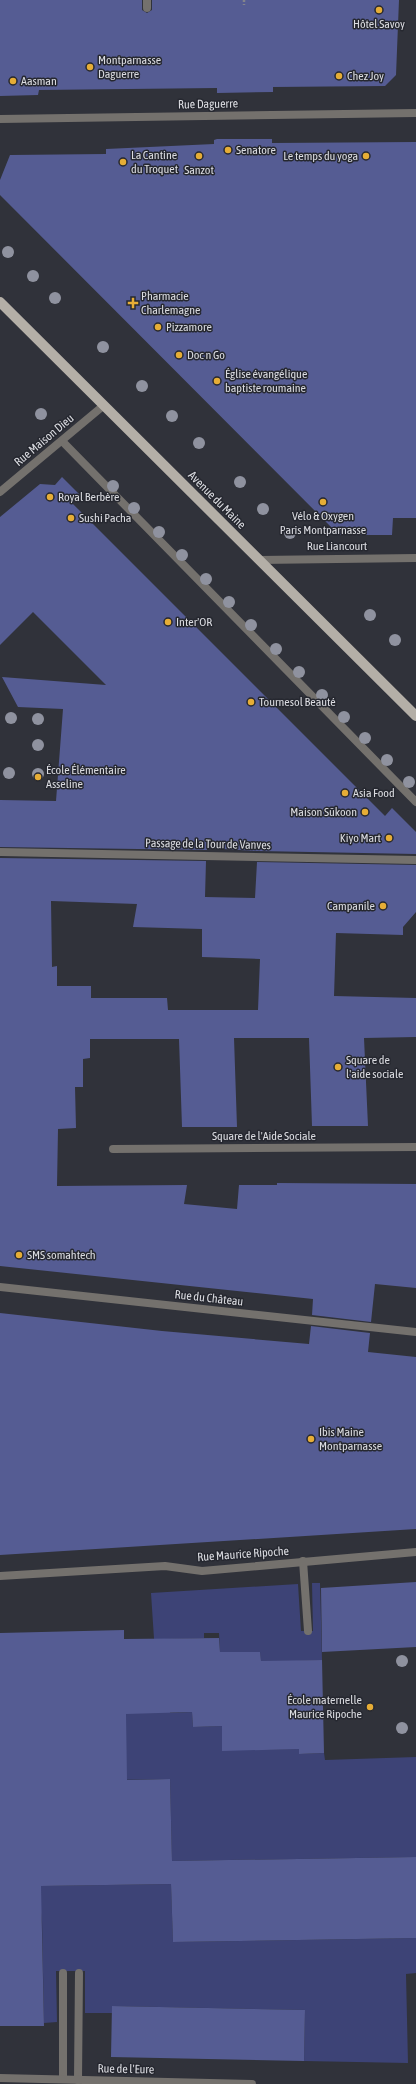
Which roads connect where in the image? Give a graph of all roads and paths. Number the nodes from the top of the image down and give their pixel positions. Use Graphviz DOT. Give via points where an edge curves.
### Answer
graph roads {
  1 [pos="244,0"];
  2 [pos="244,5"];
  3 [pos="416,113"];
  4 [pos="0,119"];
  5 [pos="0,302"];
  6 [pos="103,406"];
  7 [pos="62,441"];
  8 [pos="0,492"];
  9 [pos="416,558"];
  10 [pos="258,560"];
  11 [pos="416,716"];
  12 [pos="416,802"];
  13 [pos="0,852"];
  14 [pos="416,860"];
  15 [pos="416,1147"];
  16 [pos="113,1149"];
  17 [pos="0,1287"];
  18 [pos="416,1332"];
  19 [pos="416,1552"];
  20 [pos="304,1561"];
  21 [pos="0,1576"];
  22 [pos="308,1631"];
  23 [pos="63,1973"];
  24 [pos="79,1973"];
  25 [pos="0,2078"];
  26 [pos="63,2079"];
  27 [pos="78,2080"];
  28 [pos="252,2084"];
  1 -- 2 [label="path"];
  3 -- 4 [label="street, Rue Daguerre"];
  5 -- 6 [label="main road, Avenue du Maine"];
  6 -- 7 [label="street, Rue Maison Dieu"];
  6 -- 10 [label="main road, Avenue du Maine"];
  7 -- 8 [label="street, Rue Maison Dieu"];
  7 -- 12 [label="street"];
  9 -- 10 [label="street, Rue Liancourt"];
  10 -- 11 [label="main road, Avenue du Maine"];
  13 -- 14 [label="street, Passage de la Tour de Vanves"];
  15 -- 16 [label="street, Square de l'Aide Sociale"];
  17 -- 18 [label="street, Rue du Château"];
  19 -- 20 [label="street, Rue Maurice Ripoche"];
  20 -- 21 [label="street, Rue Maurice Ripoche" via="202,1571 165,1566"];
  20 -- 22 [label="street"];
  23 -- 26 [label="street"];
  24 -- 27 [label="street"];
  25 -- 26 [label="street, Rue de l'Eure"];
  26 -- 27 [label="street, Rue de l'Eure"];
  27 -- 28 [label="street, Rue de l'Eure"];
}
